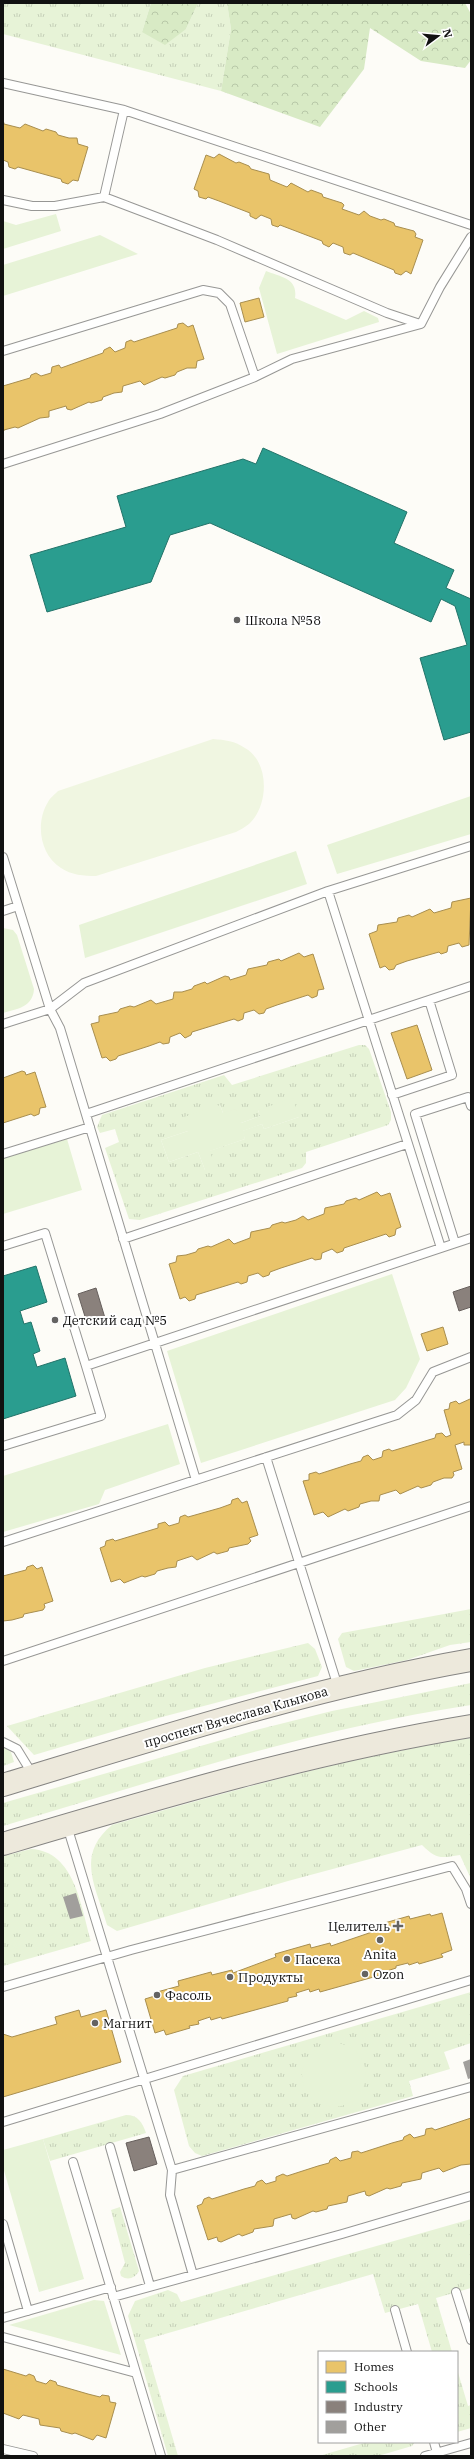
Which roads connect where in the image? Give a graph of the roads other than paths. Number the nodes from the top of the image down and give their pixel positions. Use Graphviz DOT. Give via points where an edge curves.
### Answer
graph roads {
  1 [pos="3,83"];
  2 [pos="124,110"];
  3 [pos="104,197"];
  4 [pos="3,200"];
  5 [pos="471,225"];
  6 [pos="471,237"];
  7 [pos="421,324"];
  8 [pos="3,350"];
  9 [pos="255,377"];
  10 [pos="3,464"];
  11 [pos="471,846"];
  12 [pos="3,857"];
  13 [pos="328,891"];
  14 [pos="18,906"];
  15 [pos="3,911"];
  16 [pos="471,986"];
  17 [pos="430,1000"];
  18 [pos="50,1009"];
  19 [pos="368,1021"];
  20 [pos="3,1024"];
  21 [pos="392,1095"];
  22 [pos="471,1106"];
  23 [pos="86,1114"];
  24 [pos="90,1127"];
  25 [pos="407,1144"];
  26 [pos="3,1154"];
  27 [pos="471,1238"];
  28 [pos="123,1239"];
  29 [pos="456,1243"];
  30 [pos="3,1246"];
  31 [pos="441,1248"];
  32 [pos="155,1345"];
  33 [pos="471,1357"];
  34 [pos="86,1366"];
  35 [pos="3,1446"];
  36 [pos="266,1456"];
  37 [pos="196,1480"];
  38 [pos="471,1506"];
  39 [pos="3,1542"];
  40 [pos="300,1562"];
  41 [pos="471,1660"];
  42 [pos="3,1661"];
  43 [pos="339,1688"];
  44 [pos="471,1726"];
  45 [pos="3,1742"];
  46 [pos="34,1776"];
  47 [pos="3,1785"];
  48 [pos="66,1825"];
  49 [pos="3,1844"];
  50 [pos="470,1899"];
  51 [pos="107,1956"];
  52 [pos="471,1980"];
  53 [pos="3,1987"];
  54 [pos="145,2079"];
  55 [pos="471,2086"];
  56 [pos="3,2122"];
  57 [pos="110,2147"];
  58 [pos="73,2162"];
  59 [pos="172,2170"];
  60 [pos="471,2196"];
  61 [pos="3,2224"];
  62 [pos="193,2275"];
  63 [pos="150,2286"];
  64 [pos="110,2287"];
  65 [pos="456,2292"];
  66 [pos="113,2297"];
  67 [pos="395,2310"];
  68 [pos="28,2311"];
  69 [pos="3,2318"];
  70 [pos="3,2337"];
  71 [pos="471,2340"];
  72 [pos="407,2351"];
  73 [pos="136,2374"];
  74 [pos="434,2443"];
  75 [pos="471,2443"];
  76 [pos="3,2449"];
  77 [pos="437,2453"];
  78 [pos="33,2456"];
  79 [pos="161,2456"];
  80 [pos="425,2456"];
  1 -- 2 [label="lane"];
  2 -- 3 [label="lane"];
  2 -- 5 [label="lane"];
  3 -- 4 [label="lane" via="55,206 32,206"];
  3 -- 7 [label="lane" via="217,240 387,313"];
  6 -- 7 [label="lane"];
  7 -- 9 [label="lane" via="292,359"];
  8 -- 9 [label="lane" via="203,290 219,293 230,304"];
  9 -- 10 [label="lane" via="160,414"];
  11 -- 13 [label="lane"];
  12 -- 14 [label="lane"];
  13 -- 18 [label="lane" via="84,983"];
  13 -- 19 [label="lane"];
  14 -- 15 [label="lane"];
  14 -- 18 [label="lane"];
  16 -- 17 [label="lane"];
  17 -- 19 [label="lane"];
  17 -- 21 [label="lane" via="452,1075"];
  18 -- 20 [label="lane"];
  18 -- 23 [label="lane" via="60,1028"];
  19 -- 21 [label="lane"];
  19 -- 23 [label="lane"];
  21 -- 25 [label="lane"];
  22 -- 29 [label="lane" via="468,1097 415,1114"];
  23 -- 24 [label="lane"];
  24 -- 26 [label="lane"];
  24 -- 28 [label="lane"];
  25 -- 28 [label="lane"];
  25 -- 31 [label="lane"];
  27 -- 29 [label="lane"];
  28 -- 32 [label="lane"];
  29 -- 31 [label="lane"];
  30 -- 34 [label="lane" via="45,1233"];
  31 -- 32 [label="lane"];
  32 -- 34 [label="lane"];
  32 -- 37 [label="lane"];
  33 -- 36 [label="lane" via="433,1372 416,1400 397,1415"];
  34 -- 35 [label="lane" via="101,1416"];
  36 -- 37 [label="lane"];
  36 -- 40 [label="lane"];
  37 -- 39 [label="lane"];
  38 -- 40 [label="lane"];
  40 -- 42 [label="lane"];
  40 -- 43 [label="lane"];
  41 -- 43 [label="main road, проспект Вячеслава Клыкова"];
  43 -- 46 [label="main road, проспект Вячеслава Клыкова" via="213,1722"];
  44 -- 48 [label="main road" via="342,1750"];
  45 -- 46 [label="lane" via="17,1749"];
  46 -- 47 [label="main road, проспект Вячеслава Клыкова"];
  48 -- 49 [label="main road"];
  48 -- 51 [label="lane"];
  50 -- 51 [label="lane" via="452,1866"];
  51 -- 53 [label="lane"];
  51 -- 54 [label="lane"];
  52 -- 54 [label="lane"];
  54 -- 56 [label="lane"];
  54 -- 59 [label="lane"];
  55 -- 59 [label="lane"];
  57 -- 63 [label="lane"];
  58 -- 64 [label="lane"];
  59 -- 62 [label="lane" via="170,2195"];
  60 -- 62 [label="lane"];
  61 -- 68 [label="lane"];
  62 -- 63 [label="lane"];
  63 -- 66 [label="lane"];
  64 -- 66 [label="lane"];
  64 -- 68 [label="lane"];
  65 -- 71 [label="lane"];
  66 -- 73 [label="lane"];
  67 -- 72 [label="lane"];
  68 -- 69 [label="lane"];
  70 -- 73 [label="lane"];
  73 -- 79 [label="lane"];
  74 -- 77 [label="lane"];
  75 -- 77 [label="lane"];
  76 -- 78 [label="lane"];
  77 -- 80 [label="lane"];
}
